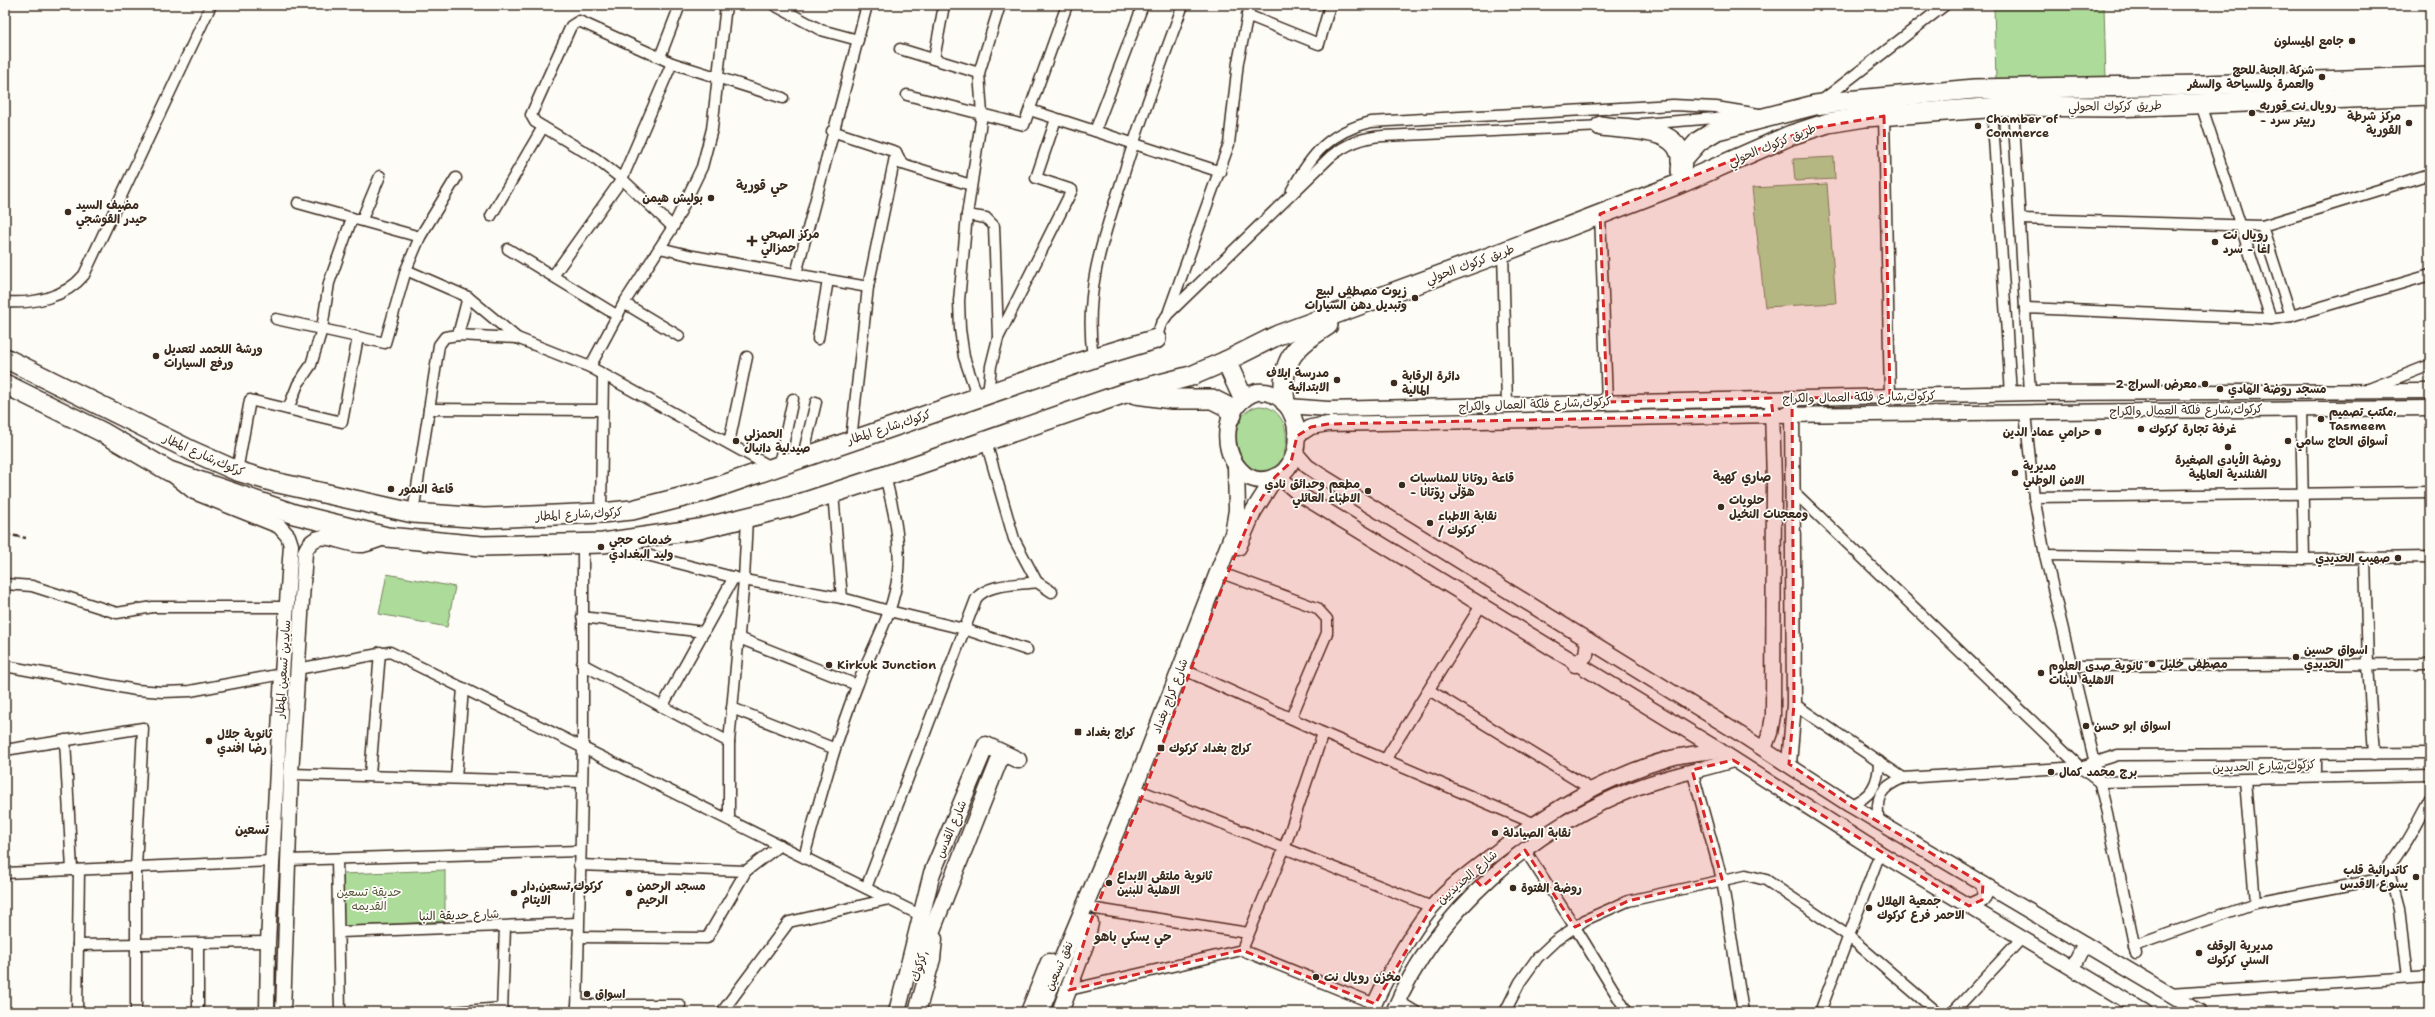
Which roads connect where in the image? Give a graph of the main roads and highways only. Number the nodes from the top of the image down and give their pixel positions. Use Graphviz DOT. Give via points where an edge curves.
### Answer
graph roads {
  1 [pos="2430,77"];
  2 [pos="2114,85"];
  3 [pos="2430,95"];
  4 [pos="2113,107"];
  5 [pos="1601,126"];
  6 [pos="1681,161"];
  7 [pos="1678,184"];
  8 [pos="1348,309"];
  9 [pos="1156,339"];
  10 [pos="5,358"];
  11 [pos="1226,361"];
  12 [pos="5,384"];
  13 [pos="1154,387"];
  14 [pos="1129,392"];
  15 [pos="1243,398"];
  16 [pos="1287,404"];
  17 [pos="1232,415"];
  18 [pos="1236,466"];
  19 [pos="1277,477"];
  20 [pos="535,516"];
  21 [pos="484,518"];
  22 [pos="482,546"];
  23 [pos="533,546"];
  24 [pos="1002,753"];
  25 [pos="1018,760"];
  26 [pos="928,919"];
  27 [pos="1084,922"];
  28 [pos="886,1012"];
  29 [pos="897,1012"];
  30 [pos="906,1012"];
  31 [pos="917,1012"];
  32 [pos="1029,1012"];
  33 [pos="1040,1012"];
  34 [pos="1050,1012"];
  35 [pos="1060,1012"];
  1 -- 2 [label="highway, طريق كركوك الحولي" via="2212,85"];
  2 -- 4 [label="highway"];
  2 -- 6 [label="highway, طريق كركوك الحولي" via="1974,89 1815,105 1711,133 1693,146"];
  3 -- 4 [label="highway, طريق كركوك الحولي"];
  4 -- 7 [label="highway, طريق كركوك الحولي" via="2013,106 1846,120 1809,129"];
  5 -- 6 [label="highway" via="1652,131 1664,135 1673,143"];
  6 -- 7 [label="highway"];
  7 -- 8 [label="highway, طريق كركوك الحولي"];
  8 -- 11 [label="highway, طريق كركوك الحولي" via="1278,335"];
  8 -- 16 [label="highway" via="1296,348 1284,379"];
  9 -- 20 [label="highway, كركوك,شارع المطار" via="668,502 632,510"];
  10 -- 21 [label="highway, كركوك,شارع المطار" via="237,471 282,484 413,513"];
  11 -- 13 [label="highway, طريق كركوك الحولي" via="1191,376"];
  11 -- 15 [label="highway"];
  12 -- 22 [label="highway, كركوك,شارع المطار" via="102,432 169,472 273,507 387,537"];
  13 -- 14 [label="highway, كركوك,شارع المطار"];
  14 -- 17 [label="highway" via="1165,398 1212,399 1222,403"];
  14 -- 23 [label="highway, كركوك,شارع المطار" via="885,476 747,518 686,531 603,543"];
  15 -- 16 [label="main road" via="1262,392 1272,393"];
  15 -- 17 [label="main road"];
  16 -- 19 [label="main road" via="1295,420 1297,436 1288,466"];
  17 -- 18 [label="main road" via="1228,441"];
  18 -- 19 [label="main road" via="1252,478 1262,480"];
  18 -- 27 [label="main road, شارع كراج بغداد" via="1237,510 1233,534"];
  19 -- 27 [label="main road, شارع كراج بغداد" via="1251,517 1096,909"];
  20 -- 21 [label="highway, كركوك,شارع المطار"];
  20 -- 23 [label="highway" via="527,522 524,530 525,537"];
  21 -- 22 [label="highway" via="488,537"];
  22 -- 23 [label="highway, كركوك,شارع المطار"];
  24 -- 25 [label="main road"];
  24 -- 26 [label="main road, شارع القدس"];
  24 -- 26 [label="main road, شارع القدس" via="986,745 938,858"];
  26 -- 28 [label="main road" via="905,949"];
  26 -- 29 [label="main road"];
  26 -- 30 [label="main road, كركوك," via="924,949"];
  26 -- 31 [label="main road" via="934,950"];
  27 -- 32 [label="main road" via="1068,930 1055,947"];
  27 -- 33 [label="main road, نفق تسعين"];
  27 -- 34 [label="main road, نفق تسعين"];
  27 -- 35 [label="main road" via="1085,945"];
}
